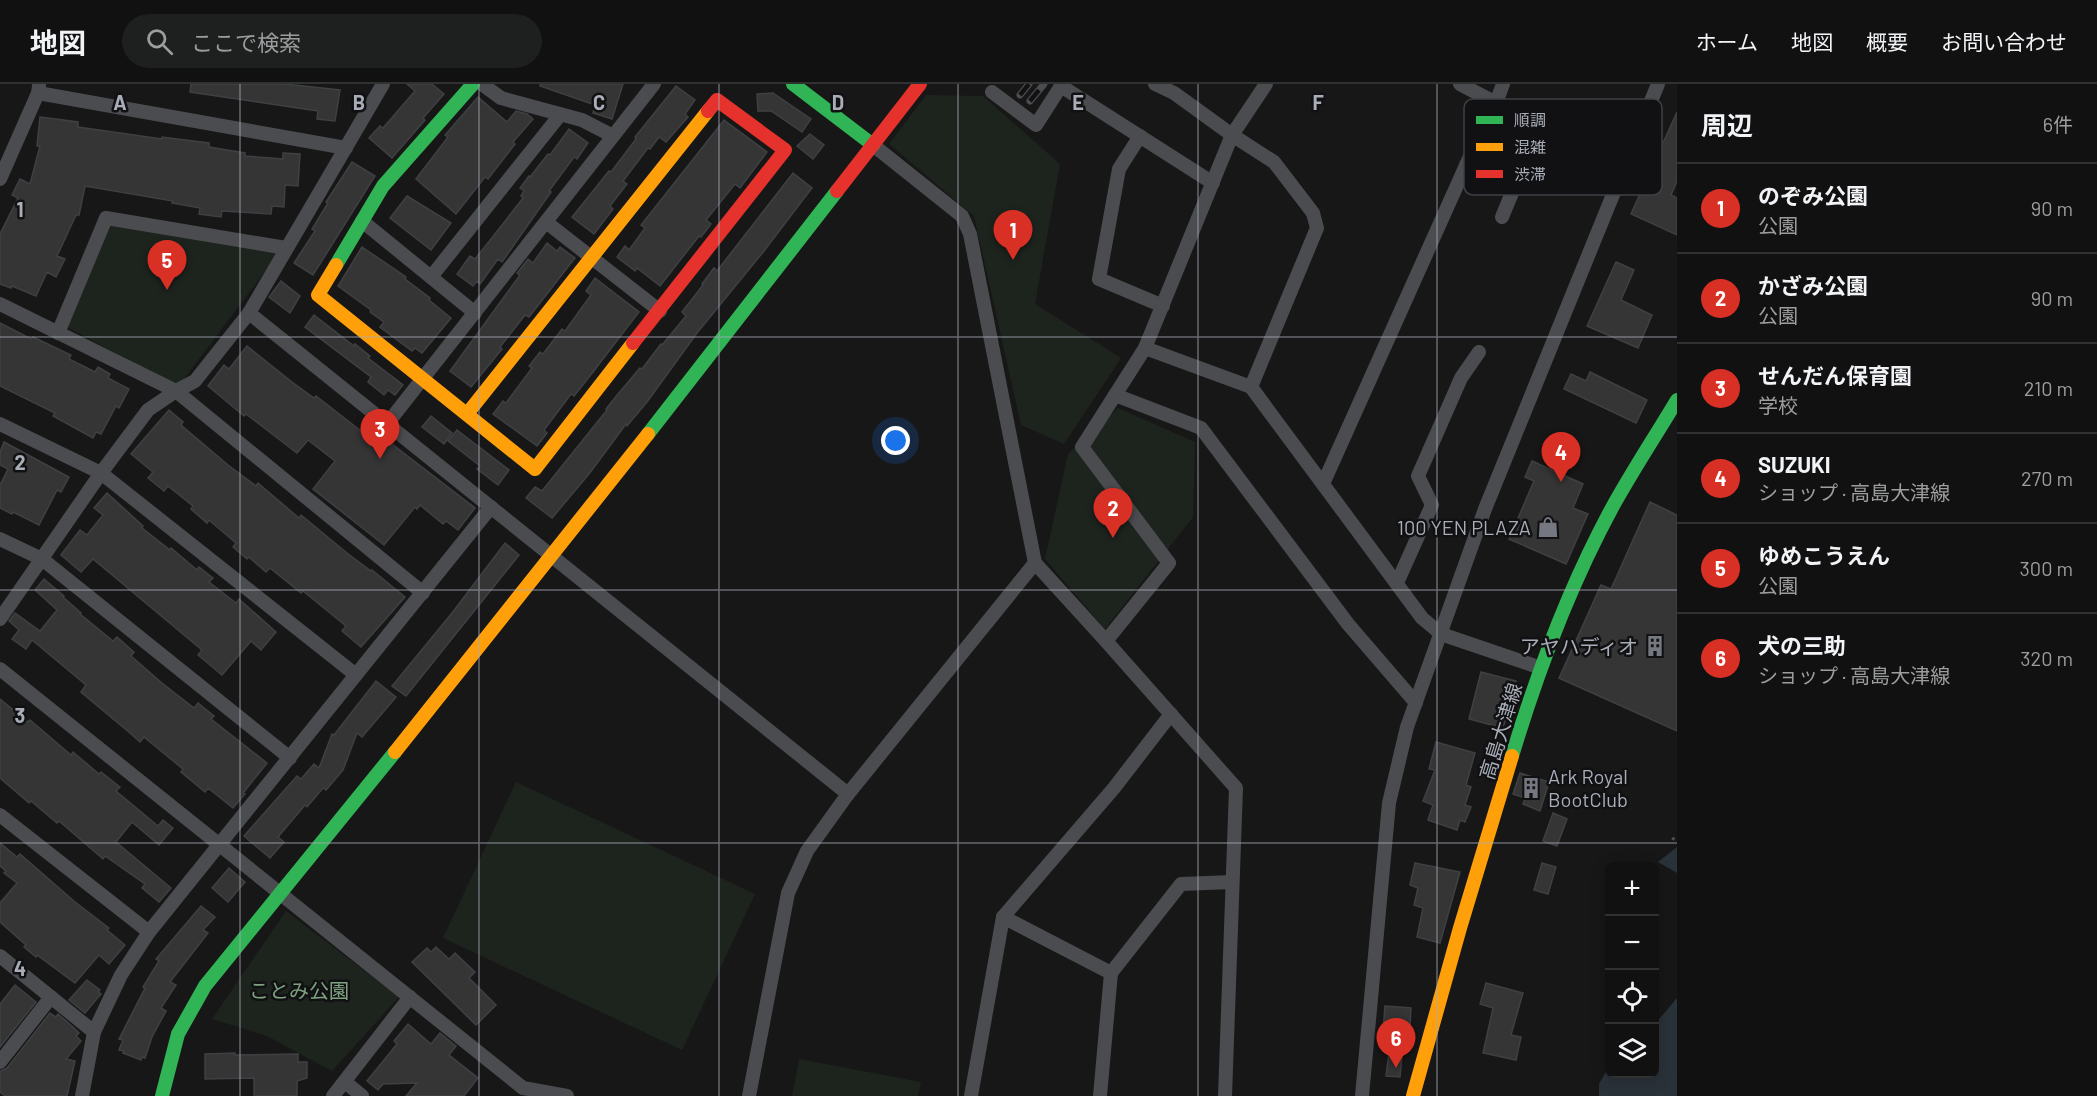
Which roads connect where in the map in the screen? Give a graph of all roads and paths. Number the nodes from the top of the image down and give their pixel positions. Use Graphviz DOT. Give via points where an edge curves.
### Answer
graph roads {
  1 [pos="383,84"];
  2 [pos="473,84"];
  3 [pos="482,84"];
  4 [pos="654,84"];
  5 [pos="793,84"];
  6 [pos="920,84"];
  7 [pos="1155,84"];
  8 [pos="1266,84"];
  9 [pos="1460,84"];
  10 [pos="1503,84"];
  11 [pos="1658,84"];
  12 [pos="1069,87"];
  13 [pos="39,88"];
  14 [pos="1176,88"];
  15 [pos="992,92"];
  16 [pos="1488,99"];
  17 [pos="1497,99"];
  18 [pos="1652,99"];
  19 [pos="560,115"];
  20 [pos="1232,135"];
  21 [pos="614,136"];
  22 [pos="1140,136"];
  23 [pos="873,145"];
  24 [pos="346,148"];
  25 [pos="1464,169"];
  26 [pos="0,179"];
  27 [pos="1213,183"];
  28 [pos="1512,195"];
  29 [pos="1613,195"];
  30 [pos="1502,218"];
  31 [pos="362,221"];
  32 [pos="546,222"];
  33 [pos="286,248"];
  34 [pos="592,258"];
  35 [pos="431,277"];
  36 [pos="0,304"];
  37 [pos="1163,306"];
  38 [pos="660,311"];
  39 [pos="475,313"];
  40 [pos="249,314"];
  41 [pos="58,333"];
  42 [pos="1145,348"];
  43 [pos="1479,352"];
  44 [pos="423,379"];
  45 [pos="1251,387"];
  46 [pos="176,391"];
  47 [pos="1115,395"];
  48 [pos="1677,400"];
  49 [pos="467,414"];
  50 [pos="0,424"];
  51 [pos="387,424"];
  52 [pos="100,473"];
  53 [pos="1323,484"];
  54 [pos="491,507"];
  55 [pos="0,539"];
  56 [pos="551,556"];
  57 [pos="42,559"];
  58 [pos="1035,563"];
  59 [pos="1397,583"];
  60 [pos="423,593"];
  61 [pos="0,619"];
  62 [pos="1441,634"];
  63 [pos="1106,641"];
  64 [pos="1541,668"];
  65 [pos="0,669"];
  66 [pos="356,675"];
  67 [pos="1416,703"];
  68 [pos="1171,714"];
  69 [pos="290,758"];
  70 [pos="848,794"];
  71 [pos="0,815"];
  72 [pos="1672,838"];
  73 [pos="1677,841"];
  74 [pos="220,845"];
  75 [pos="1232,882"];
  76 [pos="280,893"];
  77 [pos="1003,918"];
  78 [pos="149,932"];
  79 [pos="0,956"];
  80 [pos="1111,973"];
  81 [pos="51,997"];
  82 [pos="410,997"];
  83 [pos="94,1032"];
  84 [pos="0,1062"];
  85 [pos="345,1082"];
  86 [pos="522,1092"];
  87 [pos="82,1096"];
  88 [pos="162,1096"];
  89 [pos="333,1096"];
  90 [pos="362,1096"];
  91 [pos="567,1096"];
  92 [pos="749,1096"];
  93 [pos="971,1096"];
  94 [pos="1100,1096"];
  95 [pos="1225,1096"];
  96 [pos="1362,1096"];
  97 [pos="1413,1096"];
  1 -- 24 [label="street"];
  2 -- 31 [label="street" via="383,186"];
  3 -- 19 [label="street" via="501,98"];
  4 -- 21 [label="street"];
  5 -- 23 [label="street"];
  6 -- 23 [label="street"];
  7 -- 14 [label="street"];
  8 -- 20 [label="street"];
  9 -- 16 [label="street"];
  10 -- 17 [label="street"];
  11 -- 18 [label="street"];
  12 -- 15 [label="street" via="1061,86 1036,125"];
  12 -- 22 [label="street"];
  13 -- 24 [label="street"];
  13 -- 26 [label="street"];
  14 -- 20 [label="street"];
  19 -- 21 [label="street" via="582,120"];
  19 -- 35 [label="street"];
  20 -- 27 [label="street"];
  20 -- 45 [label="street" via="1274,162 1313,213 1317,228"];
  21 -- 32 [label="street"];
  22 -- 27 [label="street"];
  22 -- 37 [label="street" via="1119,169 1099,279"];
  23 -- 56 [label="street"];
  23 -- 58 [label="street" via="962,216 970,234"];
  24 -- 33 [label="street"];
  25 -- 53 [label="street"];
  27 -- 37 [label="street"];
  28 -- 30 [label="street"];
  29 -- 62 [label="street" via="1485,509"];
  31 -- 35 [label="street"];
  31 -- 44 [label="street" via="318,295"];
  32 -- 34 [label="street"];
  32 -- 39 [label="street"];
  33 -- 40 [label="street"];
  33 -- 41 [label="street" via="106,218"];
  34 -- 38 [label="street"];
  34 -- 38 [label="street" via="717,100 786,150"];
  34 -- 49 [label="street"];
  35 -- 39 [label="street"];
  36 -- 41 [label="street"];
  37 -- 42 [label="street"];
  38 -- 49 [label="street" via="536,470"];
  39 -- 44 [label="street"];
  40 -- 46 [label="street" via="195,381"];
  40 -- 51 [label="street"];
  41 -- 46 [label="street"];
  42 -- 45 [label="street"];
  42 -- 47 [label="street"];
  43 -- 59 [label="street" via="1461,378 1418,476 1432,505"];
  44 -- 49 [label="street"];
  44 -- 51 [label="street"];
  45 -- 53 [label="street"];
  46 -- 52 [label="street" via="148,410"];
  46 -- 60 [label="street"];
  47 -- 63 [label="street" via="1082,447 1168,563"];
  47 -- 67 [label="street" via="1201,428 1348,624"];
  48 -- 64 [label="street, 高島大津線" via="1613,505"];
  50 -- 52 [label="street"];
  51 -- 54 [label="street"];
  52 -- 57 [label="street"];
  52 -- 66 [label="street"];
  53 -- 59 [label="street"];
  54 -- 56 [label="street"];
  54 -- 60 [label="street"];
  55 -- 57 [label="street"];
  56 -- 70 [label="street"];
  56 -- 76 [label="street"];
  57 -- 61 [label="street"];
  57 -- 69 [label="street"];
  58 -- 63 [label="street"];
  58 -- 70 [label="street"];
  59 -- 62 [label="street" via="1422,618"];
  60 -- 66 [label="street"];
  62 -- 64 [label="street"];
  62 -- 67 [label="street"];
  63 -- 68 [label="street"];
  64 -- 97 [label="street, 高島大津線" via="1463,917"];
  65 -- 74 [label="street"];
  66 -- 69 [label="street"];
  67 -- 96 [label="street" via="1389,803"];
  68 -- 75 [label="street" via="1236,788"];
  68 -- 77 [label="street" via="1114,788"];
  69 -- 74 [label="street"];
  70 -- 92 [label="street" via="807,851 788,893"];
  71 -- 78 [label="street"];
  72 -- 73 [label="path"];
  74 -- 76 [label="street"];
  74 -- 78 [label="street"];
  75 -- 80 [label="street" via="1181,884"];
  75 -- 95 [label="street"];
  76 -- 82 [label="street"];
  76 -- 88 [label="street" via="205,986 178,1034"];
  77 -- 80 [label="street"];
  77 -- 93 [label="street"];
  78 -- 83 [label="street" via="121,975"];
  79 -- 81 [label="street"];
  80 -- 94 [label="street"];
  81 -- 83 [label="street"];
  81 -- 84 [label="street"];
  82 -- 85 [label="street"];
  82 -- 86 [label="street"];
  83 -- 87 [label="street"];
  85 -- 89 [label="street"];
  85 -- 90 [label="street"];
  86 -- 91 [label="street"];
}
